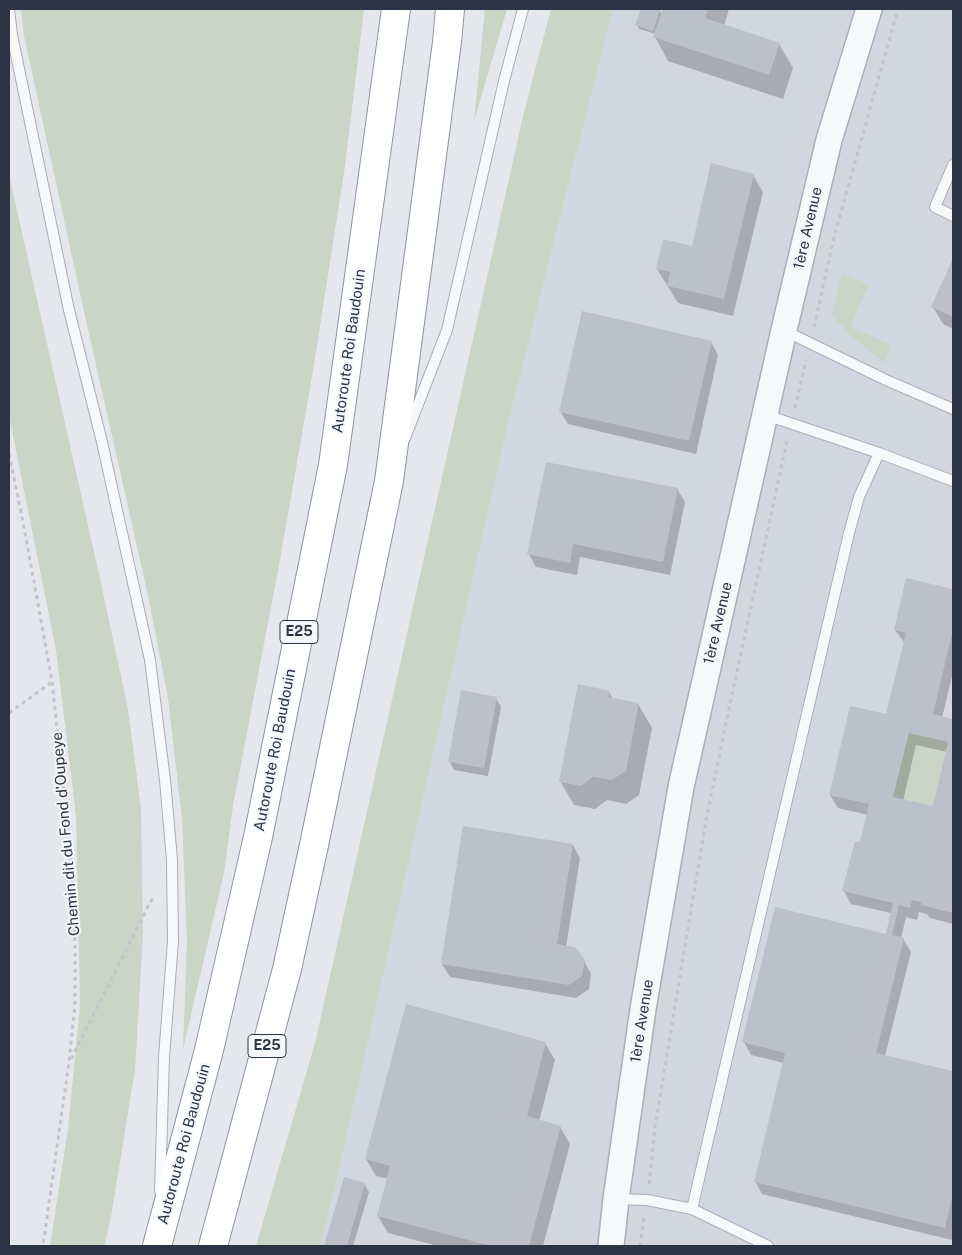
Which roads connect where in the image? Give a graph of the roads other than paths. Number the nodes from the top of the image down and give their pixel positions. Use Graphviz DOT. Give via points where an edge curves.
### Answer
graph roads {
  1 [pos="9,9"];
  2 [pos="396,9"];
  3 [pos="450,9"];
  4 [pos="523,9"];
  5 [pos="869,9"];
  6 [pos="953,165"];
  7 [pos="953,216"];
  8 [pos="784,330"];
  9 [pos="953,410"];
  10 [pos="765,415"];
  11 [pos="879,453"];
  12 [pos="389,481"];
  13 [pos="953,481"];
  14 [pos="616,1199"];
  15 [pos="692,1209"];
  16 [pos="158,1242"];
  17 [pos="213,1246"];
  18 [pos="611,1246"];
  19 [pos="768,1246"];
  1 -- 16 [label="lane" via="69,310 150,660 164,770 172,860 173,942 164,1058"];
  2 -- 16 [label="highway, Autoroute Roi Baudouin / E25" via="333,464 258,836 209,1050"];
  3 -- 12 [label="highway, E25"];
  4 -- 12 [label="lane" via="447,330"];
  5 -- 8 [label="street, 1ère Avenue" via="829,140"];
  6 -- 7 [label="lane" via="935,208"];
  8 -- 9 [label="lane"];
  8 -- 10 [label="street, 1ère Avenue"];
  10 -- 11 [label="lane"];
  10 -- 14 [label="street, 1ère Avenue" via="681,787 643,1009"];
  11 -- 13 [label="lane"];
  11 -- 15 [label="lane" via="859,497 848,533"];
  12 -- 17 [label="highway, E25" via="287,969"];
  14 -- 15 [label="lane" via="647,1200"];
  14 -- 18 [label="street, 1ère Avenue"];
  15 -- 19 [label="lane"];
}
